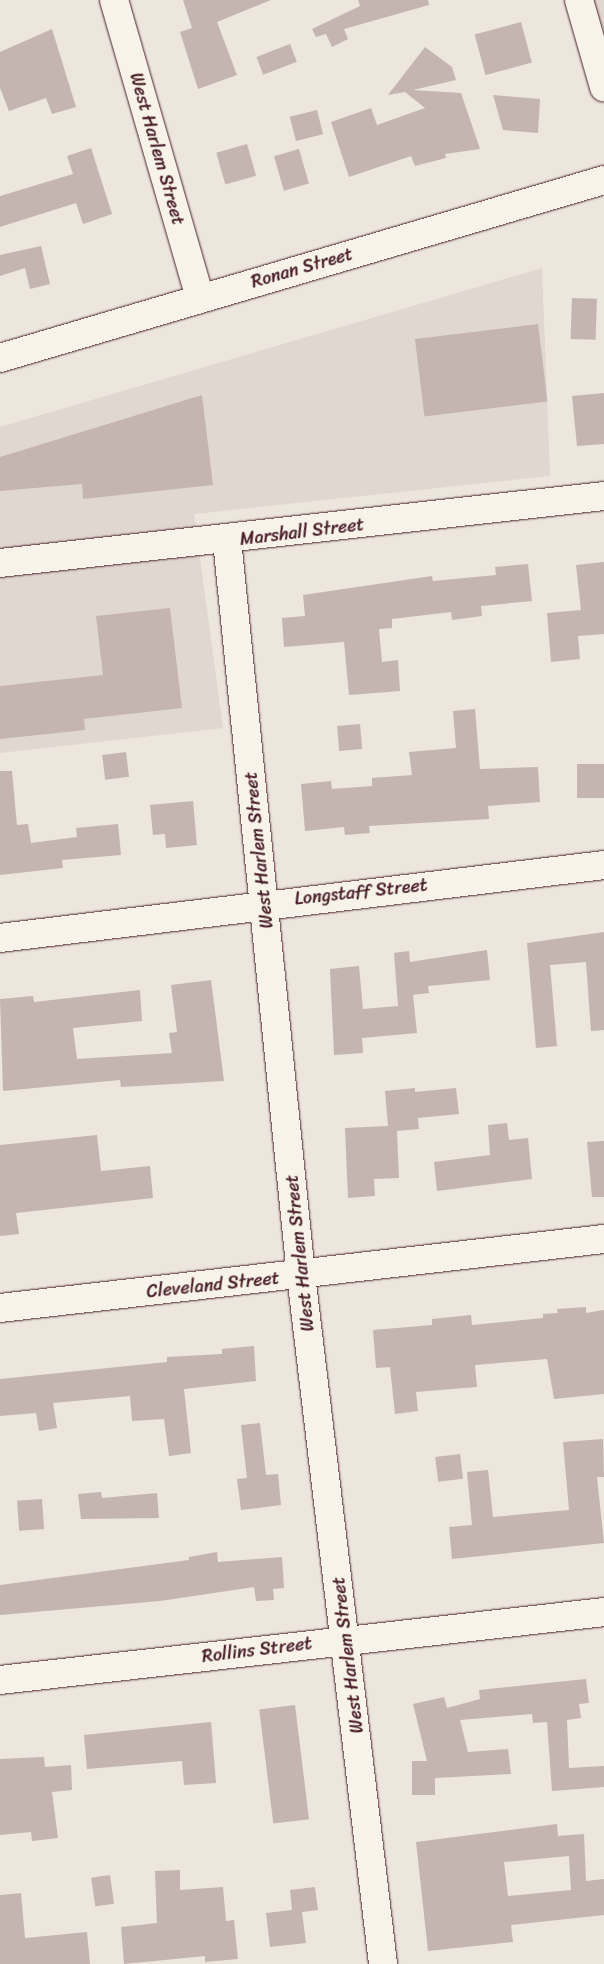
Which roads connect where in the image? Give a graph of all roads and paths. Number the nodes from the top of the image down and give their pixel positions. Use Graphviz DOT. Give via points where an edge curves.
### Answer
graph roads {
  1 [pos="114,0"];
  2 [pos="579,0"];
  3 [pos="604,87"];
  4 [pos="604,180"];
  5 [pos="200,298"];
  6 [pos="0,358"];
  7 [pos="604,496"];
  8 [pos="227,540"];
  9 [pos="0,563"];
  10 [pos="604,865"];
  11 [pos="264,903"];
  12 [pos="0,938"];
  13 [pos="604,1240"];
  14 [pos="301,1275"];
  15 [pos="0,1308"];
  16 [pos="604,1612"];
  17 [pos="347,1639"];
  18 [pos="0,1680"];
  19 [pos="383,1964"];
  1 -- 5 [label="street, West Harlem Street"];
  2 -- 3 [label="street"];
  4 -- 5 [label="street, Ronan Street"];
  5 -- 6 [label="street, Ronan Street"];
  7 -- 8 [label="street, Marshall Street"];
  8 -- 9 [label="street, Marshall Street"];
  8 -- 11 [label="street, West Harlem Street"];
  10 -- 11 [label="street, Longstaff Street"];
  11 -- 12 [label="street, Longstaff Street"];
  11 -- 14 [label="street, West Harlem Street"];
  13 -- 14 [label="street, Cleveland Street"];
  14 -- 15 [label="street, Cleveland Street"];
  14 -- 17 [label="street, West Harlem Street"];
  16 -- 17 [label="street, Rollins Street"];
  17 -- 18 [label="street, Rollins Street"];
  17 -- 19 [label="street, West Harlem Street"];
}
